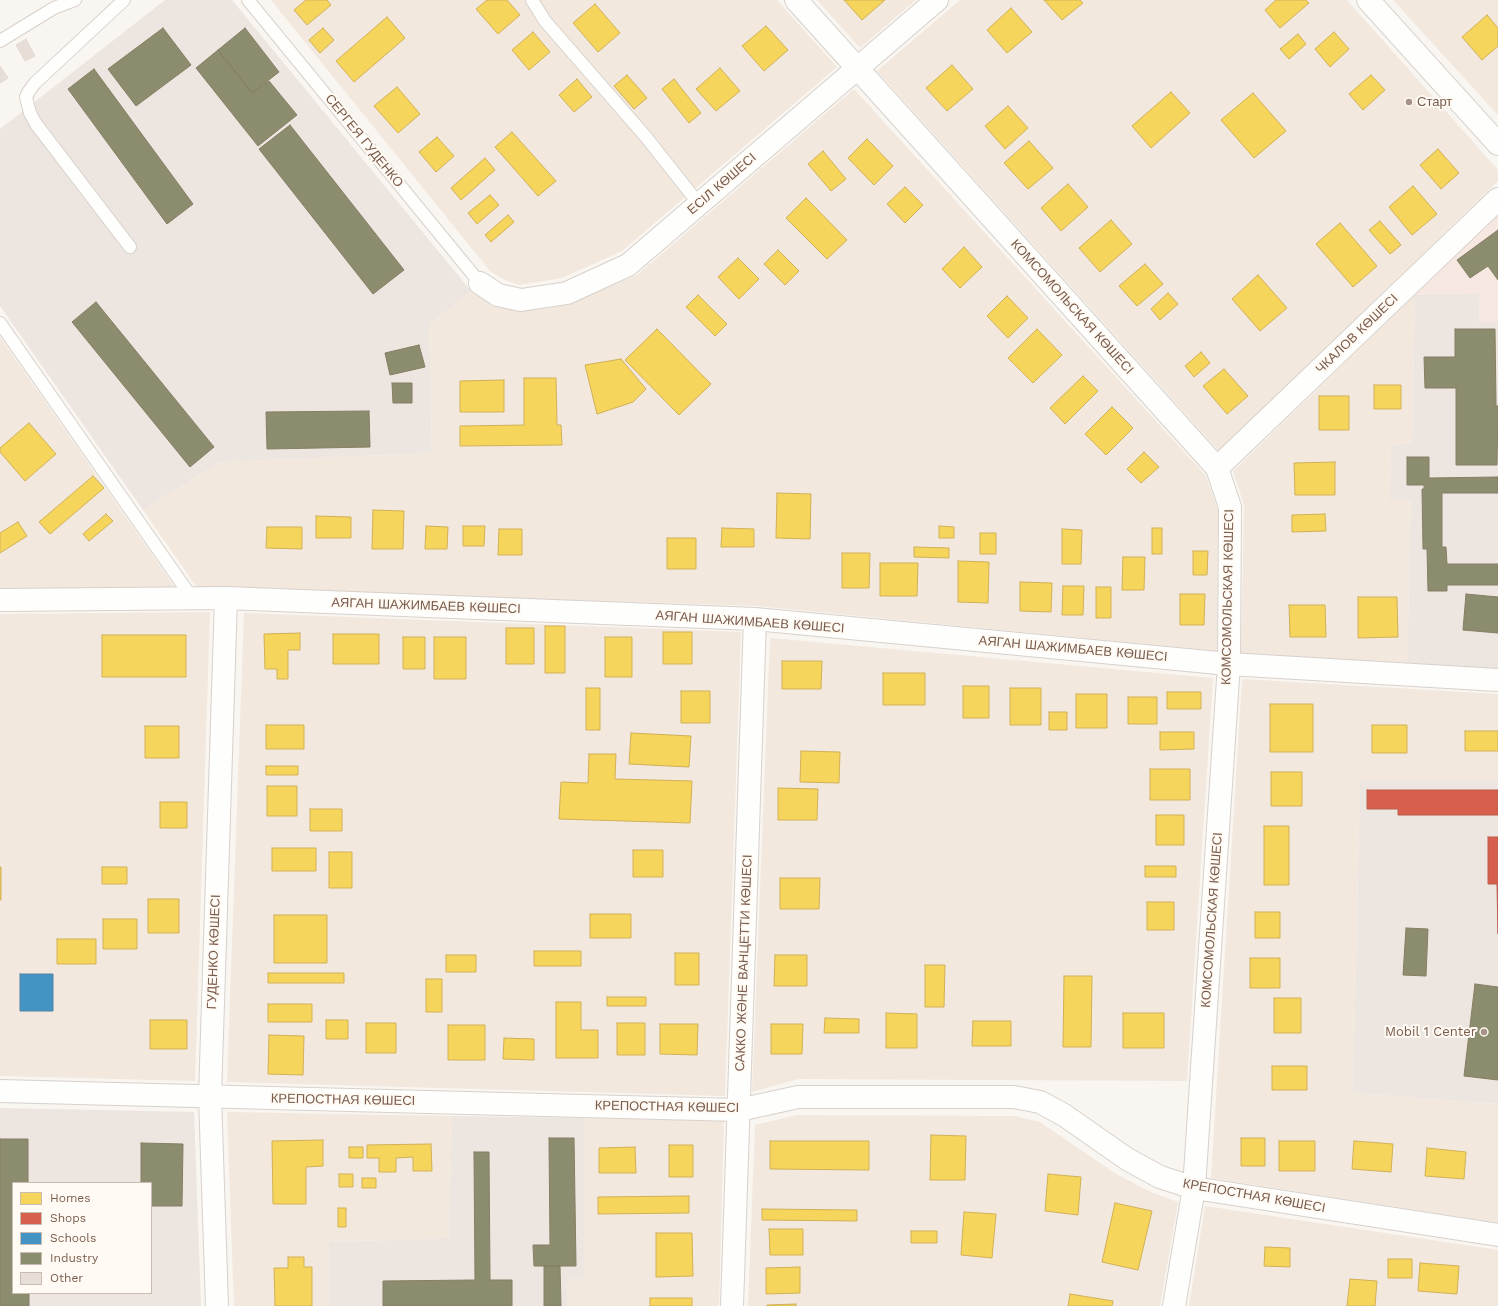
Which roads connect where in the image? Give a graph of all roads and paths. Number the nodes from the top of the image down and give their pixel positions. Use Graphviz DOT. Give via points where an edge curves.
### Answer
graph roads {
  1 [pos="75,0"];
  2 [pos="124,0"];
  3 [pos="248,0"];
  4 [pos="532,0"];
  5 [pos="796,0"];
  6 [pos="937,0"];
  7 [pos="1368,0"];
  8 [pos="0,41"];
  9 [pos="857,68"];
  10 [pos="1498,144"];
  11 [pos="1498,199"];
  12 [pos="699,204"];
  13 [pos="130,247"];
  14 [pos="480,283"];
  15 [pos="0,323"];
  16 [pos="1217,468"];
  17 [pos="192,598"];
  18 [pos="226,598"];
  19 [pos="0,600"];
  20 [pos="755,619"];
  21 [pos="1229,664"];
  22 [pos="1498,680"];
  23 [pos="0,1091"];
  24 [pos="210,1096"];
  25 [pos="739,1110"];
  26 [pos="1194,1188"];
  27 [pos="1498,1235"];
  28 [pos="217,1306"];
  29 [pos="732,1306"];
  30 [pos="1174,1306"];
  1 -- 8 [label="lane" via="54,8"];
  2 -- 13 [label="lane" via="35,83 26,97 36,124"];
  3 -- 14 [label="lane, СЕРГЕЯ ГУДЕНКО"];
  4 -- 12 [label="lane" via="544,21 646,137"];
  5 -- 9 [label="street, КОМСОМОЛЬСКАЯ КӨШЕСІ"];
  6 -- 9 [label="street, ЕСІЛ КӨШЕСІ"];
  7 -- 10 [label="street"];
  9 -- 12 [label="street, ЕСІЛ КӨШЕСІ"];
  9 -- 16 [label="street, КОМСОМОЛЬСКАЯ КӨШЕСІ"];
  11 -- 16 [label="street, ЧКАЛОВ КӨШЕСІ"];
  12 -- 14 [label="street, ЕСІЛ КӨШЕСІ" via="628,265 566,293 520,300 498,295"];
  15 -- 17 [label="lane"];
  16 -- 21 [label="street, КОМСОМОЛЬСКАЯ КӨШЕСІ" via="1230,507"];
  17 -- 18 [label="street, АЯГАН ШАЖИМБАЕВ КӨШЕСІ"];
  17 -- 19 [label="street, АЯГАН ШАЖИМБАЕВ КӨШЕСІ"];
  18 -- 20 [label="street, АЯГАН ШАЖИМБАЕВ КӨШЕСІ"];
  18 -- 24 [label="street, ГУДЕНКО КӨШЕСІ"];
  20 -- 21 [label="street, АЯГАН ШАЖИМБАЕВ КӨШЕСІ"];
  20 -- 25 [label="street, САККО ЖӘНЕ ВАНЦЕТТИ КӨШЕСІ"];
  21 -- 22 [label="street, АЯГАН ШАЖИМБАЕВ КӨШЕСІ"];
  21 -- 26 [label="street, КОМСОМОЛЬСКАЯ КӨШЕСІ"];
  23 -- 24 [label="street, КРЕПОСТНАЯ КӨШЕСІ"];
  24 -- 25 [label="street, КРЕПОСТНАЯ КӨШЕСІ"];
  24 -- 28 [label="street, ГУДЕНКО КӨШЕСІ"];
  25 -- 26 [label="street, КРЕПОСТНАЯ КӨШЕСІ" via="798,1097 1014,1097 1040,1102 1064,1114 1126,1159 1160,1177"];
  25 -- 29 [label="street, САККО ЖӘНЕ ВАНЦЕТТИ КӨШЕСІ"];
  26 -- 27 [label="street, КРЕПОСТНАЯ КӨШЕСІ"];
  26 -- 30 [label="street, КОМСОМОЛЬСКАЯ КӨШЕСІ"];
}
